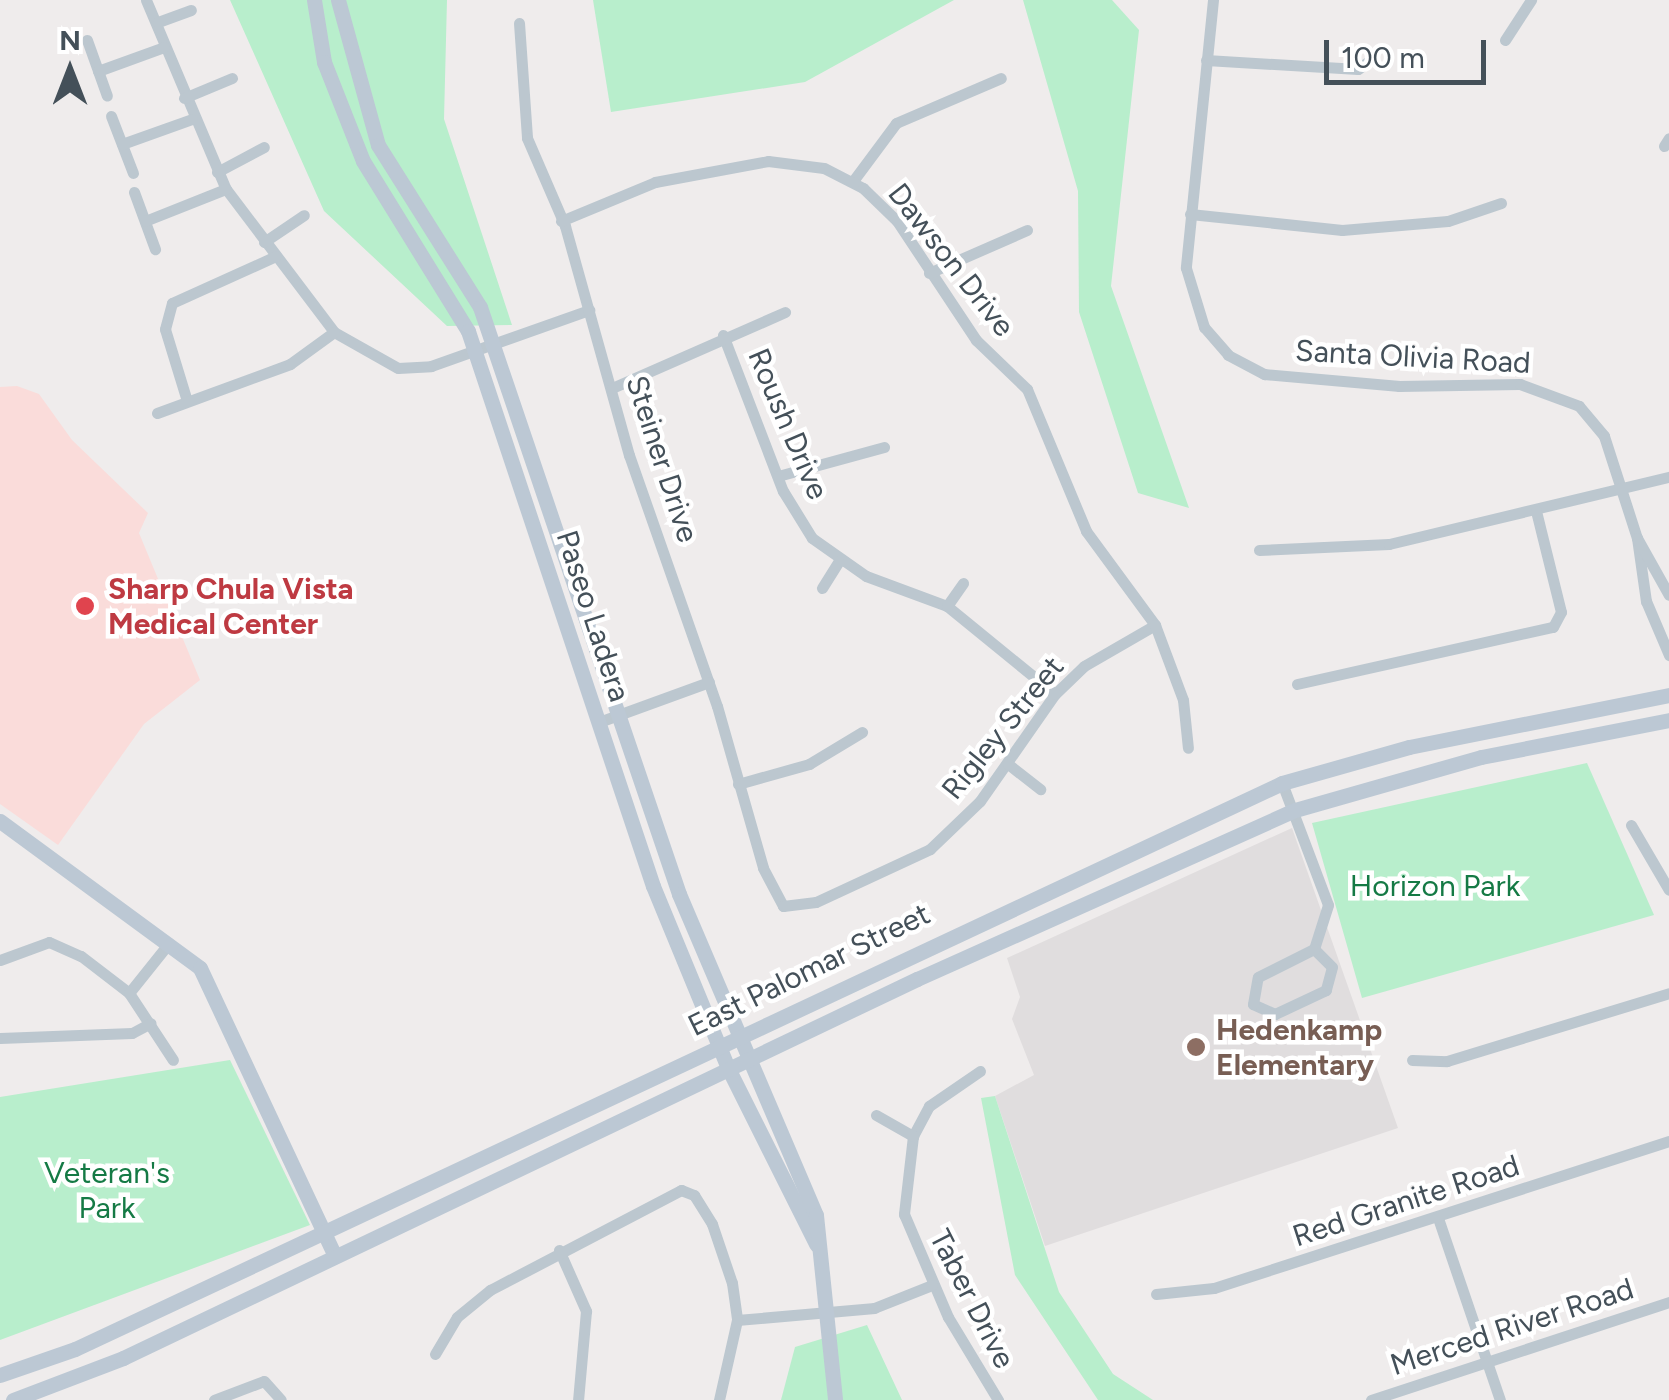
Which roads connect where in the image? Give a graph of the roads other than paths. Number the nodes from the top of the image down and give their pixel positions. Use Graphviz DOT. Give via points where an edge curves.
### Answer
graph roads {
  1 [pos="146,0"];
  2 [pos="314,0"];
  3 [pos="338,0"];
  4 [pos="1212,0"];
  5 [pos="1531,0"];
  6 [pos="191,10"];
  7 [pos="158,22"];
  8 [pos="519,23"];
  9 [pos="87,40"];
  10 [pos="1505,40"];
  11 [pos="164,46"];
  12 [pos="1372,59"];
  13 [pos="1206,60"];
  14 [pos="98,70"];
  15 [pos="232,78"];
  16 [pos="1000,78"];
  17 [pos="107,96"];
  18 [pos="184,98"];
  19 [pos="111,116"];
  20 [pos="192,119"];
  21 [pos="122,144"];
  22 [pos="264,146"];
  23 [pos="217,172"];
  24 [pos="133,173"];
  25 [pos="853,180"];
  26 [pos="226,189"];
  27 [pos="134,192"];
  28 [pos="1501,203"];
  29 [pos="1190,214"];
  30 [pos="304,215"];
  31 [pos="561,221"];
  32 [pos="145,222"];
  33 [pos="1027,230"];
  34 [pos="264,242"];
  35 [pos="155,248"];
  36 [pos="276,256"];
  37 [pos="929,273"];
  38 [pos="589,310"];
  39 [pos="785,312"];
  40 [pos="334,332"];
  41 [pos="723,335"];
  42 [pos="494,348"];
  43 [pos="477,354"];
  44 [pos="612,388"];
  45 [pos="188,401"];
  46 [pos="157,413"];
  47 [pos="884,447"];
  48 [pos="778,476"];
  49 [pos="1669,477"];
  50 [pos="1622,491"];
  51 [pos="1536,511"];
  52 [pos="1637,538"];
  53 [pos="1260,550"];
  54 [pos="838,562"];
  55 [pos="963,583"];
  56 [pos="822,588"];
  57 [pos="1669,594"];
  58 [pos="947,606"];
  59 [pos="1155,625"];
  60 [pos="1669,655"];
  61 [pos="709,682"];
  62 [pos="1297,684"];
  63 [pos="1055,694"];
  64 [pos="1669,695"];
  65 [pos="618,714"];
  66 [pos="1669,720"];
  67 [pos="598,722"];
  68 [pos="862,732"];
  69 [pos="1188,748"];
  70 [pos="1008,764"];
  71 [pos="1282,783"];
  72 [pos="738,784"];
  73 [pos="1040,789"];
  74 [pos="1294,810"];
  75 [pos="0,820"];
  76 [pos="1632,825"];
  77 [pos="1669,890"];
  78 [pos="783,906"];
  79 [pos="169,942"];
  80 [pos="1314,949"];
  81 [pos="0,960"];
  82 [pos="129,993"];
  83 [pos="1669,993"];
  84 [pos="151,1023"];
  85 [pos="738,1035"];
  86 [pos="0,1038"];
  87 [pos="720,1044"];
  88 [pos="173,1060"];
  89 [pos="1412,1060"];
  90 [pos="747,1062"];
  91 [pos="729,1070"];
  92 [pos="980,1071"];
  93 [pos="876,1115"];
  94 [pos="913,1136"];
  95 [pos="1669,1141"];
  96 [pos="1438,1218"];
  97 [pos="326,1230"];
  98 [pos="559,1250"];
  99 [pos="820,1252"];
  100 [pos="334,1254"];
  101 [pos="932,1284"];
  102 [pos="1156,1294"];
  103 [pos="1669,1302"];
  104 [pos="830,1313"];
  105 [pos="737,1320"];
  106 [pos="435,1354"];
  107 [pos="1487,1362"];
  108 [pos="0,1375"];
  109 [pos="14,1400"];
  110 [pos="214,1400"];
  111 [pos="281,1400"];
  112 [pos="578,1400"];
  113 [pos="720,1400"];
  114 [pos="835,1400"];
  115 [pos="998,1400"];
  116 [pos="1371,1400"];
  117 [pos="1500,1400"];
  1 -- 7 [label="street"];
  2 -- 43 [label="main road, Paseo Ladera" via="324,62 363,161"];
  3 -- 42 [label="main road, Paseo Ladera" via="378,145 480,307"];
  4 -- 13 [label="street, Santa Olivia Road"];
  5 -- 10 [label="street"];
  6 -- 7 [label="street"];
  7 -- 11 [label="street"];
  8 -- 31 [label="street, Steiner Drive" via="527,138"];
  9 -- 14 [label="street"];
  11 -- 14 [label="street"];
  11 -- 18 [label="street"];
  12 -- 13 [label="street" via="1358,69"];
  13 -- 29 [label="street, Santa Olivia Road"];
  14 -- 17 [label="street"];
  15 -- 18 [label="street"];
  16 -- 25 [label="street" via="896,122"];
  18 -- 20 [label="street"];
  19 -- 21 [label="street"];
  20 -- 21 [label="street"];
  20 -- 23 [label="street"];
  21 -- 24 [label="street"];
  22 -- 23 [label="street"];
  23 -- 26 [label="street"];
  25 -- 31 [label="street, Dawson Drive" via="793,162 718,167 639,188"];
  25 -- 37 [label="street, Dawson Drive" via="897,221"];
  26 -- 32 [label="street"];
  26 -- 34 [label="street"];
  27 -- 32 [label="street"];
  28 -- 29 [label="street" via="1448,221 1342,230"];
  29 -- 50 [label="street, Santa Olivia Road" via="1193,305 1238,362 1317,380 1544,388 1589,415"];
  30 -- 34 [label="street"];
  31 -- 38 [label="street, Steiner Drive"];
  32 -- 35 [label="street"];
  33 -- 37 [label="street"];
  34 -- 36 [label="street"];
  36 -- 40 [label="street"];
  36 -- 45 [label="street" via="172,302 165,329"];
  37 -- 59 [label="street, Dawson Drive" via="976,340 1027,389 1086,531"];
  38 -- 42 [label="street"];
  38 -- 44 [label="street, Steiner Drive"];
  39 -- 41 [label="street"];
  40 -- 43 [label="street" via="398,368"];
  40 -- 45 [label="street" via="290,364"];
  41 -- 44 [label="street"];
  41 -- 48 [label="street, Roush Drive"];
  42 -- 43 [label="street"];
  42 -- 65 [label="main road, Paseo Ladera"];
  43 -- 67 [label="main road, Paseo Ladera"];
  44 -- 61 [label="street, Steiner Drive"];
  45 -- 46 [label="street"];
  47 -- 48 [label="street"];
  48 -- 54 [label="street, Roush Drive" via="812,538"];
  49 -- 50 [label="street"];
  50 -- 51 [label="street"];
  50 -- 52 [label="street, Santa Olivia Road"];
  51 -- 53 [label="street" via="1371,547"];
  51 -- 62 [label="street" via="1561,612 1553,627"];
  52 -- 57 [label="street, Santa Olivia Road"];
  52 -- 60 [label="street, Santa Olivia Road" via="1646,601"];
  54 -- 56 [label="street"];
  54 -- 58 [label="street, Roush Drive"];
  55 -- 58 [label="street"];
  58 -- 63 [label="street, Roush Drive"];
  59 -- 63 [label="street, Rigley Street" via="1084,666"];
  59 -- 69 [label="street, Dawson Drive" via="1183,700"];
  61 -- 65 [label="street"];
  61 -- 72 [label="street, Steiner Drive"];
  63 -- 70 [label="street, Rigley Street"];
  64 -- 71 [label="main road, East Palomar Street" via="1409,747"];
  65 -- 67 [label="street"];
  65 -- 85 [label="main road, Paseo Ladera" via="679,894"];
  66 -- 74 [label="main road, East Palomar Street" via="1481,758"];
  67 -- 87 [label="main road, Paseo Ladera" via="653,886"];
  68 -- 72 [label="street" via="808,764"];
  70 -- 73 [label="street"];
  70 -- 78 [label="street, Rigley Street" via="930,849 816,902"];
  71 -- 74 [label="street"];
  71 -- 85 [label="main road, East Palomar Street"];
  72 -- 78 [label="street, Steiner Drive" via="762,868"];
  74 -- 80 [label="street" via="1328,905"];
  74 -- 90 [label="main road, East Palomar Street"];
  75 -- 79 [label="main road"];
  76 -- 77 [label="street"];
  79 -- 82 [label="street"];
  79 -- 97 [label="main road" via="200,968 228,1013"];
  80 -- 80 [label="street" via="1258,976 1253,1004 1275,1014 1326,990 1332,966"];
  81 -- 82 [label="street" via="49,942"];
  82 -- 84 [label="street"];
  83 -- 89 [label="street" via="1447,1061"];
  84 -- 86 [label="street" via="132,1033"];
  84 -- 88 [label="street"];
  85 -- 87 [label="main road, East Palomar Street"];
  85 -- 90 [label="main road, Paseo Ladera"];
  87 -- 91 [label="main road, Paseo Ladera"];
  87 -- 97 [label="main road, East Palomar Street"];
  90 -- 91 [label="main road, East Palomar Street"];
  90 -- 99 [label="main road, Paseo Ladera" via="816,1215"];
  91 -- 99 [label="main road, Paseo Ladera"];
  91 -- 100 [label="main road, East Palomar Street"];
  92 -- 94 [label="street" via="929,1106"];
  93 -- 94 [label="street"];
  94 -- 101 [label="street, Taber Drive" via="904,1214"];
  95 -- 96 [label="street, Red Granite Road"];
  96 -- 102 [label="street, Red Granite Road" via="1208,1290"];
  96 -- 107 [label="street"];
  97 -- 100 [label="main road"];
  97 -- 108 [label="main road, East Palomar Street" via="75,1349"];
  98 -- 105 [label="street" via="681,1190 694,1195 712,1224"];
  98 -- 106 [label="street" via="468,1306"];
  98 -- 112 [label="street" via="586,1311"];
  99 -- 104 [label="main road, Paseo Ladera"];
  100 -- 109 [label="main road, East Palomar Street" via="123,1358"];
  101 -- 104 [label="street" via="874,1308"];
  101 -- 115 [label="street, Taber Drive"];
  103 -- 107 [label="street, Merced River Road"];
  104 -- 105 [label="street"];
  104 -- 114 [label="main road, Paseo Ladera"];
  105 -- 113 [label="street"];
  107 -- 116 [label="street, Merced River Road"];
  107 -- 117 [label="street"];
  110 -- 111 [label="street" via="264,1381"];
}
